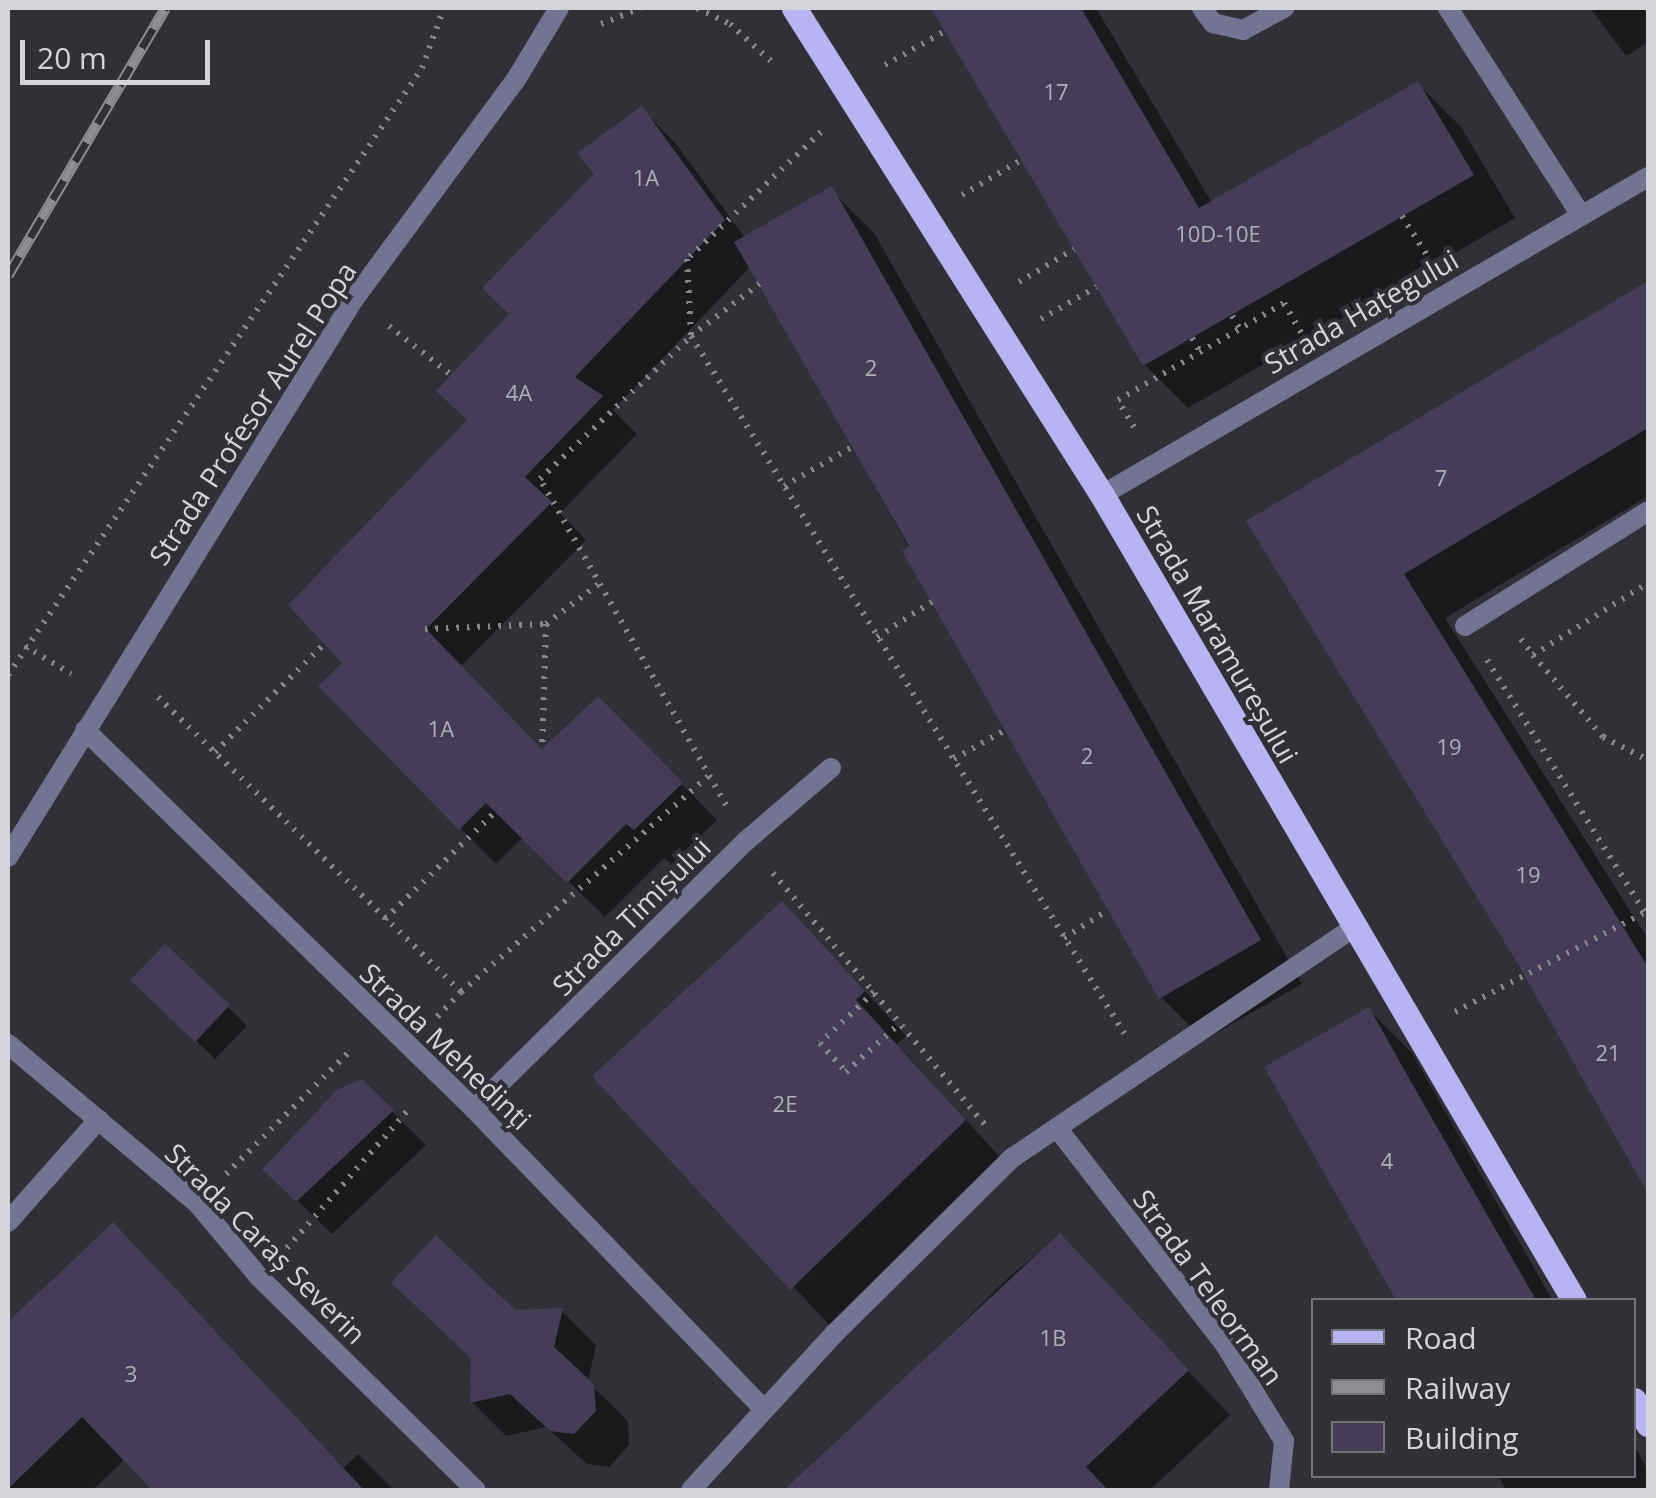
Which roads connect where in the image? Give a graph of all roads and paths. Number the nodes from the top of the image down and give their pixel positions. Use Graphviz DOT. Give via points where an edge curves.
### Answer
graph roads {
  1 [pos="444,8"];
  2 [pos="559,8"];
  3 [pos="794,8"];
  4 [pos="1202,8"];
  5 [pos="1284,8"];
  6 [pos="1448,8"];
  7 [pos="945,31"];
  8 [pos="876,70"];
  9 [pos="852,104"];
  10 [pos="1021,160"];
  11 [pos="1648,177"];
  12 [pos="956,199"];
  13 [pos="1582,215"];
  14 [pos="1074,249"];
  15 [pos="759,284"];
  16 [pos="1011,287"];
  17 [pos="1096,287"];
  18 [pos="354,299"];
  19 [pos="1232,316"];
  20 [pos="1240,330"];
  21 [pos="691,336"];
  22 [pos="1192,338"];
  23 [pos="1008,340"];
  24 [pos="1200,353"];
  25 [pos="1320,366"];
  26 [pos="451,375"];
  27 [pos="852,447"];
  28 [pos="1155,463"];
  29 [pos="784,486"];
  30 [pos="1102,494"];
  31 [pos="1648,510"];
  32 [pos="600,582"];
  33 [pos="1648,583"];
  34 [pos="932,602"];
  35 [pos="546,624"];
  36 [pos="1465,626"];
  37 [pos="426,629"];
  38 [pos="878,636"];
  39 [pos="1521,638"];
  40 [pos="324,644"];
  41 [pos="24,646"];
  42 [pos="1533,654"];
  43 [pos="8,675"];
  44 [pos="106,695"];
  45 [pos="157,696"];
  46 [pos="85,730"];
  47 [pos="1005,730"];
  48 [pos="542,749"];
  49 [pos="215,752"];
  50 [pos="954,760"];
  51 [pos="1648,760"];
  52 [pos="831,768"];
  53 [pos="710,775"];
  54 [pos="495,812"];
  55 [pos="746,841"];
  56 [pos="8,857"];
  57 [pos="1108,910"];
  58 [pos="1647,912"];
  59 [pos="386,919"];
  60 [pos="1356,927"];
  61 [pos="1064,938"];
  62 [pos="461,992"];
  63 [pos="874,992"];
  64 [pos="381,1020"];
  65 [pos="900,1023"];
  66 [pos="424,1030"];
  67 [pos="1418,1032"];
  68 [pos="8,1044"];
  69 [pos="826,1051"];
  70 [pos="818,1058"];
  71 [pos="1145,1068"];
  72 [pos="439,1076"];
  73 [pos="474,1109"];
  74 [pos="100,1120"];
  75 [pos="1057,1128"];
  76 [pos="1012,1158"];
  77 [pos="197,1203"];
  78 [pos="8,1222"];
  79 [pos="259,1277"];
  80 [pos="1573,1298"];
  81 [pos="763,1408"];
  82 [pos="476,1490"];
  83 [pos="690,1490"];
  84 [pos="1279,1490"];
  1 -- 41 [label="path" via="422,68"];
  2 -- 18 [label="street, Strada Profesor Aurel Popa" via="515,80"];
  3 -- 9 [label="main road, Strada Maramureșului"];
  4 -- 5 [label="street" via="1213,23 1243,30"];
  6 -- 13 [label="street"];
  7 -- 8 [label="path"];
  9 -- 21 [label="path" via="687,260"];
  9 -- 23 [label="main road, Strada Maramureșului"];
  10 -- 12 [label="path"];
  11 -- 13 [label="street, Strada Hațegului"];
  13 -- 25 [label="street, Strada Hațegului"];
  14 -- 16 [label="path"];
  15 -- 21 [label="path"];
  17 -- 23 [label="path"];
  18 -- 26 [label="path"];
  18 -- 44 [label="street, Strada Profesor Aurel Popa"];
  19 -- 20 [label="path"];
  20 -- 24 [label="path"];
  20 -- 25 [label="path" via="1284,303"];
  21 -- 29 [label="path"];
  21 -- 32 [label="path" via="540,479"];
  22 -- 24 [label="path"];
  23 -- 30 [label="main road, Strada Maramureșului"];
  24 -- 28 [label="path" via="1118,400"];
  25 -- 28 [label="street, Strada Hațegului"];
  27 -- 29 [label="path"];
  28 -- 30 [label="street, Strada Hațegului"];
  29 -- 38 [label="path"];
  30 -- 60 [label="main road, Strada Maramureșului"];
  31 -- 36 [label="street"];
  32 -- 35 [label="path"];
  32 -- 53 [label="path"];
  33 -- 42 [label="path"];
  34 -- 38 [label="path"];
  35 -- 37 [label="path"];
  35 -- 48 [label="path"];
  36 -- 58 [label="path"];
  38 -- 50 [label="path"];
  39 -- 42 [label="path"];
  40 -- 49 [label="path"];
  41 -- 43 [label="path"];
  41 -- 44 [label="path"];
  42 -- 51 [label="path" via="1603,737"];
  44 -- 46 [label="street, Strada Profesor Aurel Popa"];
  45 -- 49 [label="path"];
  46 -- 56 [label="street, Strada Profesor Aurel Popa"];
  46 -- 64 [label="street, Strada Mehedinți"];
  47 -- 50 [label="path"];
  49 -- 59 [label="path"];
  50 -- 61 [label="path"];
  52 -- 55 [label="street, Strada Timișului"];
  53 -- 55 [label="path"];
  53 -- 62 [label="path"];
  54 -- 59 [label="path"];
  55 -- 63 [label="path"];
  55 -- 73 [label="street, Strada Timișului"];
  57 -- 61 [label="path"];
  58 -- 67 [label="path"];
  59 -- 62 [label="path"];
  60 -- 67 [label="main road, Strada Maramureșului"];
  60 -- 71 [label="street"];
  61 -- 71 [label="path"];
  62 -- 66 [label="path"];
  63 -- 65 [label="path"];
  63 -- 69 [label="path" via="820,1043"];
  64 -- 72 [label="street, Strada Mehedinți"];
  64 -- 77 [label="path"];
  65 -- 69 [label="path" via="846,1072"];
  65 -- 76 [label="path"];
  67 -- 80 [label="main road, Strada Maramureșului"];
  68 -- 74 [label="street, Strada Caraș Severin"];
  69 -- 70 [label="path"];
  71 -- 75 [label="street"];
  72 -- 73 [label="street, Strada Mehedinți"];
  72 -- 79 [label="path"];
  73 -- 81 [label="street, Strada Mehedinți"];
  74 -- 77 [label="street, Strada Caraș Severin"];
  74 -- 78 [label="street"];
  75 -- 76 [label="street"];
  75 -- 84 [label="street, Strada Teleorman" via="1234,1359 1284,1442"];
  76 -- 81 [label="street"];
  77 -- 79 [label="street, Strada Caraș Severin"];
  79 -- 82 [label="street, Strada Caraș Severin"];
  81 -- 83 [label="street"];
}
